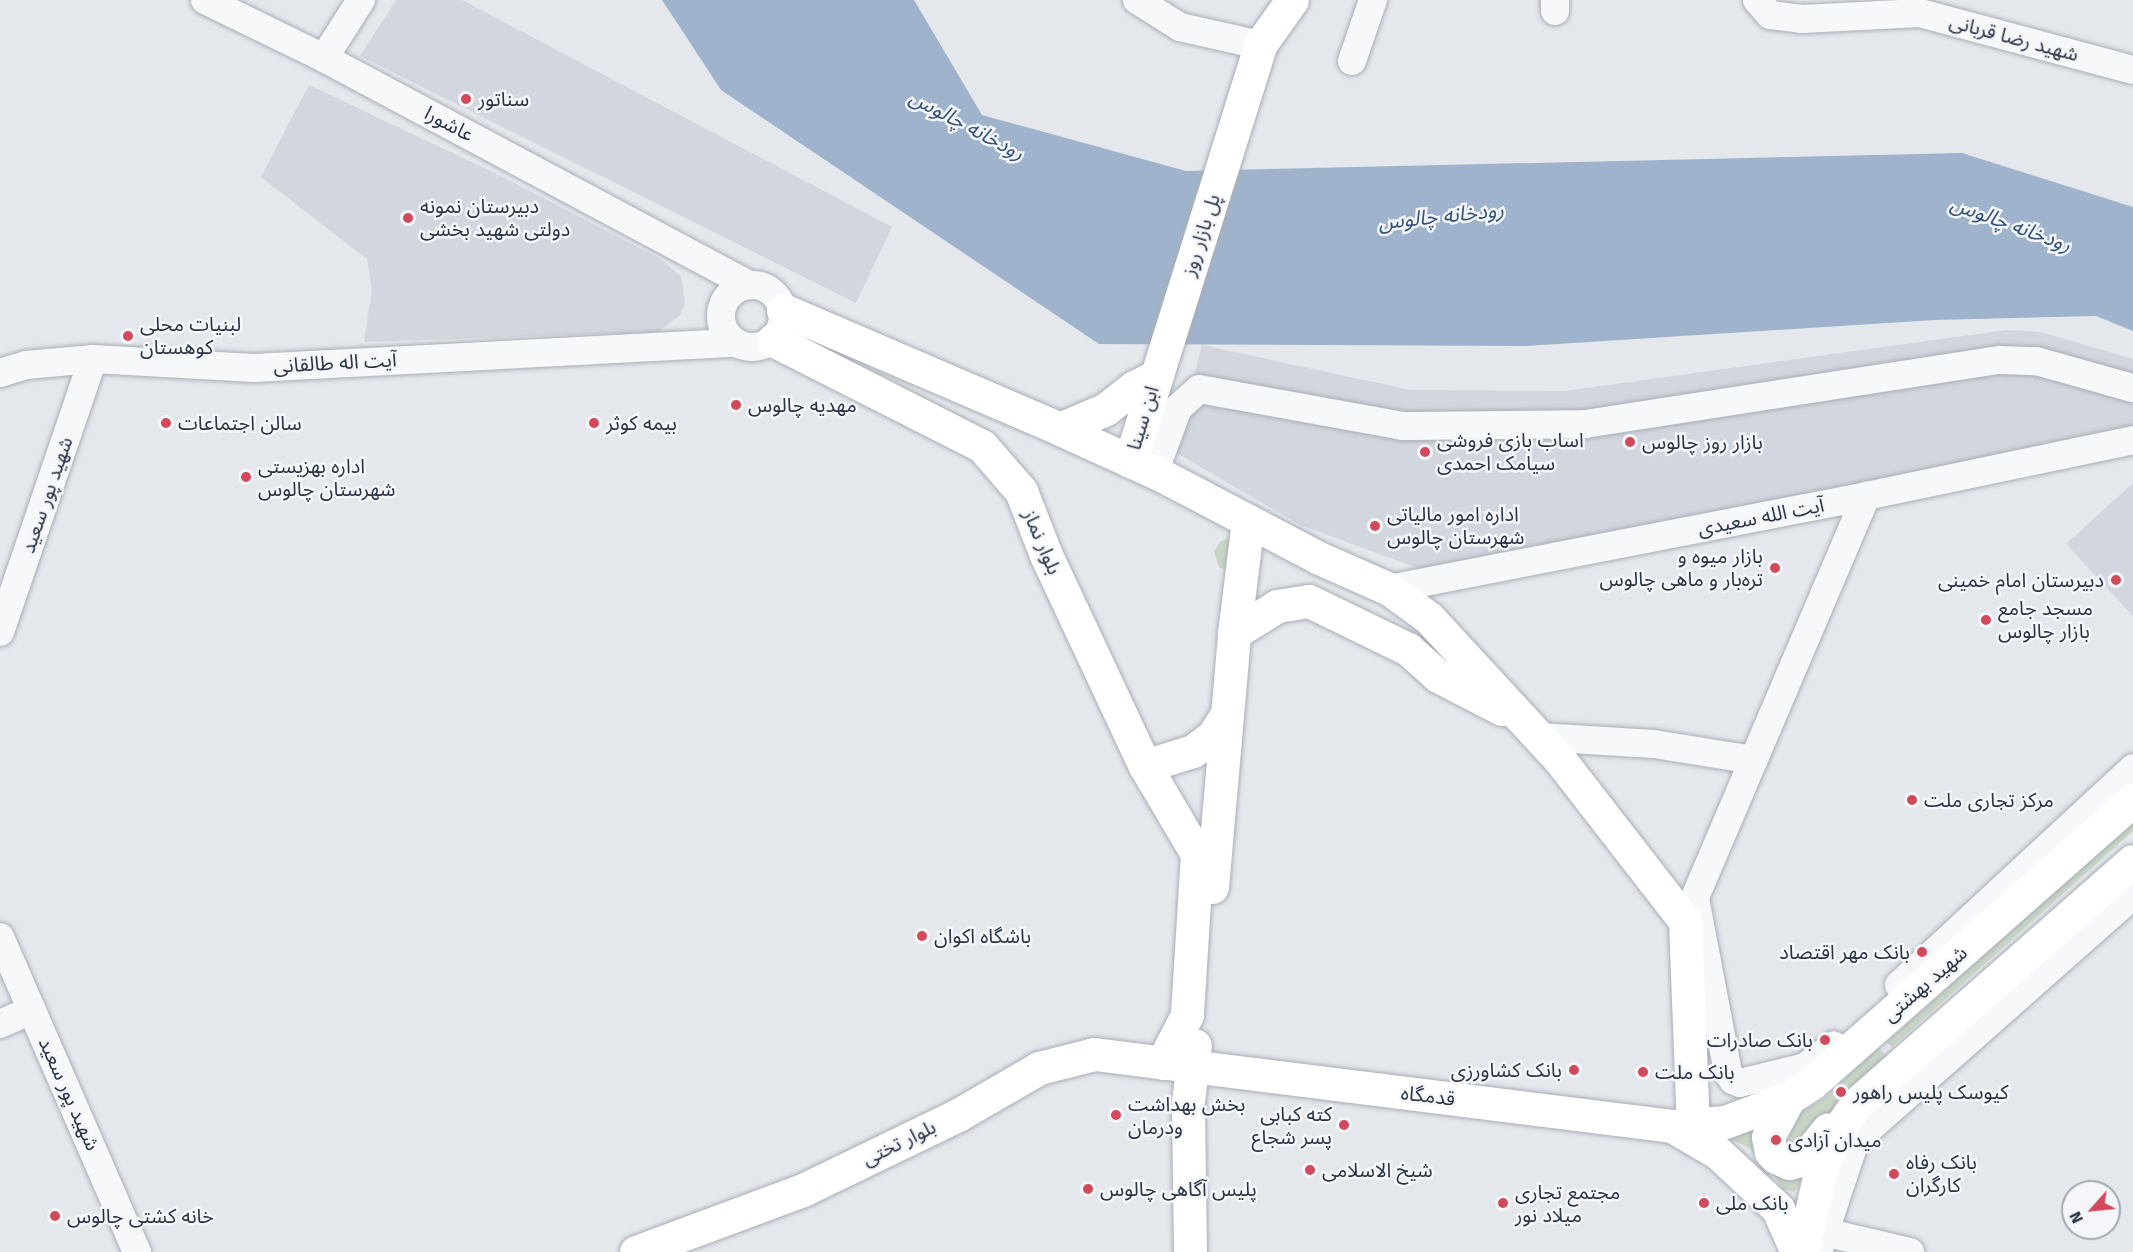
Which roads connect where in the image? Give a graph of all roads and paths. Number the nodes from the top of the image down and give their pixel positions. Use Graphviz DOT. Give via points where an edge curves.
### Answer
graph roads {
  1 [pos="205,0"];
  2 [pos="361,0"];
  3 [pos="1137,0"];
  4 [pos="1292,0"];
  5 [pos="1373,0"];
  6 [pos="1757,0"];
  7 [pos="237,8"];
  8 [pos="1260,45"];
  9 [pos="324,58"];
  10 [pos="1352,61"];
  11 [pos="2133,69"];
  12 [pos="690,254"];
  13 [pos="749,285"];
  14 [pos="722,310"];
  15 [pos="778,325"];
  16 [pos="735,343"];
  17 [pos="671,346"];
  18 [pos="93,359"];
  19 [pos="0,373"];
  20 [pos="1156,376"];
  21 [pos="2133,388"];
  22 [pos="1060,429"];
  23 [pos="2133,440"];
  24 [pos="1142,467"];
  25 [pos="1866,496"];
  26 [pos="1248,521"];
  27 [pos="1389,589"];
  28 [pos="0,632"];
  29 [pos="1233,633"];
  30 [pos="1227,714"];
  31 [pos="1532,729"];
  32 [pos="1754,760"];
  33 [pos="1145,766"];
  34 [pos="2133,768"];
  35 [pos="2133,800"];
  36 [pos="2133,861"];
  37 [pos="2133,895"];
  38 [pos="1690,910"];
  39 [pos="0,937"];
  40 [pos="32,1010"];
  41 [pos="0,1024"];
  42 [pos="1177,1065"];
  43 [pos="1789,1098"];
  44 [pos="1856,1104"];
  45 [pos="1683,1126"];
  46 [pos="1809,1243"];
  47 [pos="137,1252"];
  48 [pos="636,1252"];
  49 [pos="1190,1252"];
  50 [pos="1910,1252"];
  1 -- 7 [label="street, عاشورا"];
  2 -- 9 [label="street"];
  3 -- 8 [label="street" via="1180,27"];
  4 -- 8 [label="main road"];
  5 -- 10 [label="street"];
  6 -- 11 [label="street, شهید رضا قربانی" via="1770,15 1802,19 1920,13"];
  7 -- 9 [label="street, عاشورا"];
  8 -- 20 [label="main road, پل بازار روز"];
  9 -- 12 [label="street, عاشورا"];
  12 -- 13 [label="street, عاشورا"];
  12 -- 14 [label="street" via="713,282"];
  13 -- 14 [label="street" via="735,290"];
  13 -- 15 [label="street" via="766,288 781,302"];
  14 -- 16 [label="street" via="722,326"];
  14 -- 17 [label="street" via="702,330"];
  15 -- 16 [label="street" via="754,348"];
  15 -- 22 [label="main road"];
  15 -- 33 [label="main road, بلوار نماز" via="982,446 1021,491 1046,555"];
  16 -- 17 [label="street, آیت اله طالقانی"];
  17 -- 18 [label="street, آیت اله طالقانی" via="254,368"];
  18 -- 19 [label="street, آیت اله طالقانی" via="26,365"];
  18 -- 28 [label="street, شهید پور سعید"];
  20 -- 22 [label="main road" via="1106,409"];
  20 -- 24 [label="main road, ابن سینا"];
  21 -- 24 [label="street" via="2036,361 2000,360 1585,424 1414,426 1199,389 1178,408"];
  22 -- 24 [label="main road"];
  23 -- 25 [label="street, آیت الله سعیدی"];
  24 -- 26 [label="main road"];
  25 -- 27 [label="street, آیت الله سعیدی"];
  25 -- 32 [label="street"];
  26 -- 27 [label="main road"];
  26 -- 29 [label="main road"];
  27 -- 31 [label="main road" via="1429,618"];
  29 -- 30 [label="main road"];
  29 -- 31 [label="main road" via="1277,606 1310,601 1408,649 1438,676"];
  30 -- 33 [label="main road" via="1214,736 1193,751"];
  30 -- 42 [label="main road" via="1210,913"];
  31 -- 32 [label="street"];
  31 -- 38 [label="main road"];
  32 -- 38 [label="street"];
  33 -- 42 [label="main road, بلوار نماز" via="1197,854 1187,1015"];
  34 -- 38 [label="street" via="1805,1068 1740,1083 1728,1073"];
  35 -- 43 [label="main road, شهید بهشتی" via="1836,1064"];
  36 -- 44 [label="main road"];
  37 -- 46 [label="street" via="1855,1141"];
  38 -- 45 [label="main road"];
  39 -- 40 [label="street, شهید پور سعید"];
  40 -- 41 [label="street"];
  40 -- 47 [label="street, شهید پور سعید"];
  42 -- 45 [label="main road, قدمگاه"];
  42 -- 48 [label="main road, بلوار تختی" via="1094,1054 1039,1068 958,1115 802,1190"];
  42 -- 49 [label="main road" via="1188,1101"];
  43 -- 44 [label="main road" via="1768,1137 1771,1152 1790,1163 1804,1159 1824,1133"];
  43 -- 45 [label="main road, شهید بهشتی" via="1725,1122"];
  44 -- 46 [label="main road" via="1822,1164"];
  45 -- 46 [label="main road" via="1718,1153"];
  46 -- 50 [label="street"];
}
